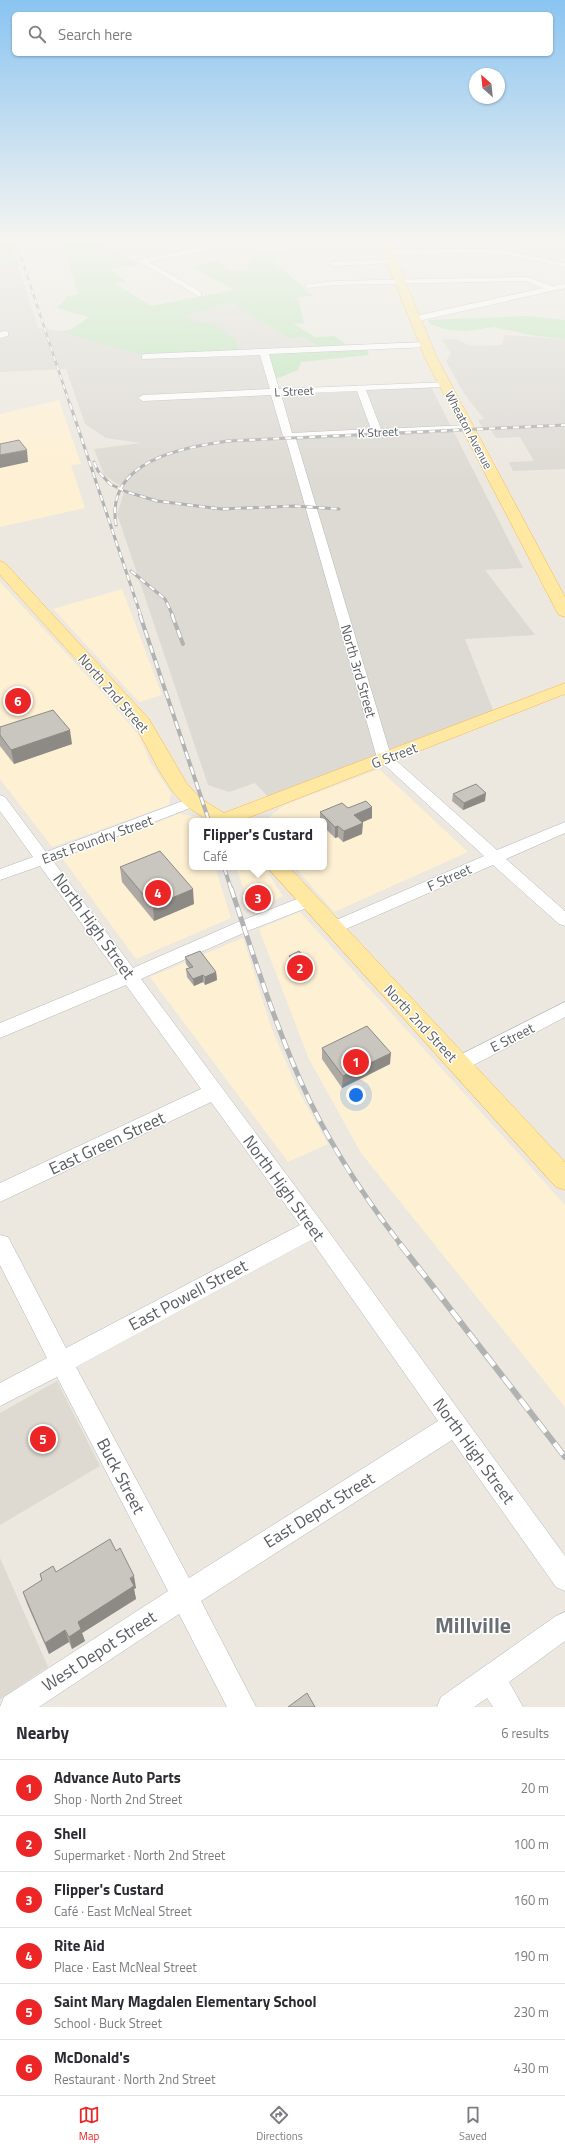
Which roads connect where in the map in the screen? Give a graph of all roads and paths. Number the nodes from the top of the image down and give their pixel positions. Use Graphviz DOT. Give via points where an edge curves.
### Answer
graph roads {
  1 [pos="415,322"];
  2 [pos="425,345"];
  3 [pos="264,352"];
  4 [pos="145,357"];
  5 [pos="444,384"];
  6 [pos="360,387"];
  7 [pos="275,391"];
  8 [pos="143,398"];
  9 [pos="468,428"];
  10 [pos="377,432"];
  11 [pos="288,436"];
  12 [pos="1,568"];
  13 [pos="565,612"];
  14 [pos="565,688"];
  15 [pos="384,758"];
  16 [pos="0,800"];
  17 [pos="193,802"];
  18 [pos="269,803"];
  19 [pos="217,818"];
  20 [pos="230,818"];
  21 [pos="262,818"];
  22 [pos="565,827"];
  23 [pos="495,857"];
  24 [pos="44,858"];
  25 [pos="280,870"];
  26 [pos="0,875"];
  27 [pos="308,901"];
  28 [pos="565,920"];
  29 [pos="334,928"];
  30 [pos="130,976"];
  31 [pos="565,1009"];
  32 [pos="0,1031"];
  33 [pos="458,1064"];
  34 [pos="214,1092"];
  35 [pos="565,1179"];
  36 [pos="0,1193"];
  37 [pos="314,1228"];
  38 [pos="0,1244"];
  39 [pos="62,1362"];
  40 [pos="0,1395"];
  41 [pos="455,1424"];
  42 [pos="565,1578"];
  43 [pos="184,1596"];
  44 [pos="565,1625"];
  45 [pos="490,1678"];
  46 [pos="14,1707"];
  47 [pos="242,1707"];
  48 [pos="451,1707"];
  49 [pos="509,1707"];
  1 -- 2 [label="main road, Wheaton Avenue"];
  2 -- 3 [label="street"];
  2 -- 5 [label="main road, Wheaton Avenue"];
  3 -- 4 [label="street"];
  3 -- 7 [label="street, North 3rd Street"];
  5 -- 6 [label="street, L Street"];
  5 -- 9 [label="main road, Wheaton Avenue"];
  6 -- 7 [label="street, L Street"];
  6 -- 10 [label="street"];
  7 -- 8 [label="street, L Street"];
  7 -- 11 [label="street, North 3rd Street"];
  9 -- 10 [label="street, K Street"];
  9 -- 13 [label="main road, Wheaton Avenue"];
  10 -- 11 [label="street, K Street"];
  11 -- 15 [label="street, North 3rd Street" via="291,438"];
  12 -- 17 [label="main road, North 2nd Street" via="143,723 169,772"];
  14 -- 15 [label="main road, G Street"];
  15 -- 18 [label="main road, G Street"];
  15 -- 23 [label="street"];
  16 -- 24 [label="street, North High Street"];
  17 -- 18 [label="main road" via="202,801 228,807"];
  17 -- 19 [label="main road, North 2nd Street"];
  17 -- 24 [label="street, East Foundry Street"];
  18 -- 20 [label="main road, G Street"];
  18 -- 21 [label="main road"];
  22 -- 23 [label="street, F Street"];
  23 -- 28 [label="street"];
  23 -- 29 [label="street, F Street"];
  24 -- 26 [label="street, East Foundry Street"];
  24 -- 30 [label="street, North High Street"];
  25 -- 27 [label="main road, North 2nd Street"];
  27 -- 29 [label="main road, North 2nd Street"];
  27 -- 30 [label="street"];
  29 -- 33 [label="main road, North 2nd Street"];
  30 -- 32 [label="street"];
  30 -- 34 [label="street, North High Street"];
  31 -- 33 [label="street, E Street"];
  33 -- 35 [label="main road, North 2nd Street"];
  34 -- 36 [label="street, East Green Street"];
  34 -- 37 [label="street, North High Street"];
  37 -- 39 [label="street, East Powell Street"];
  37 -- 41 [label="street, North High Street"];
  38 -- 39 [label="street, Buck Street"];
  39 -- 40 [label="street, East Powell Street"];
  39 -- 43 [label="street, Buck Street"];
  41 -- 42 [label="street, North High Street"];
  41 -- 43 [label="street, East Depot Street"];
  43 -- 46 [label="street, West Depot Street"];
  43 -- 47 [label="street, Buck Street"];
  44 -- 45 [label="street"];
  45 -- 48 [label="street"];
  45 -- 49 [label="street"];
}
